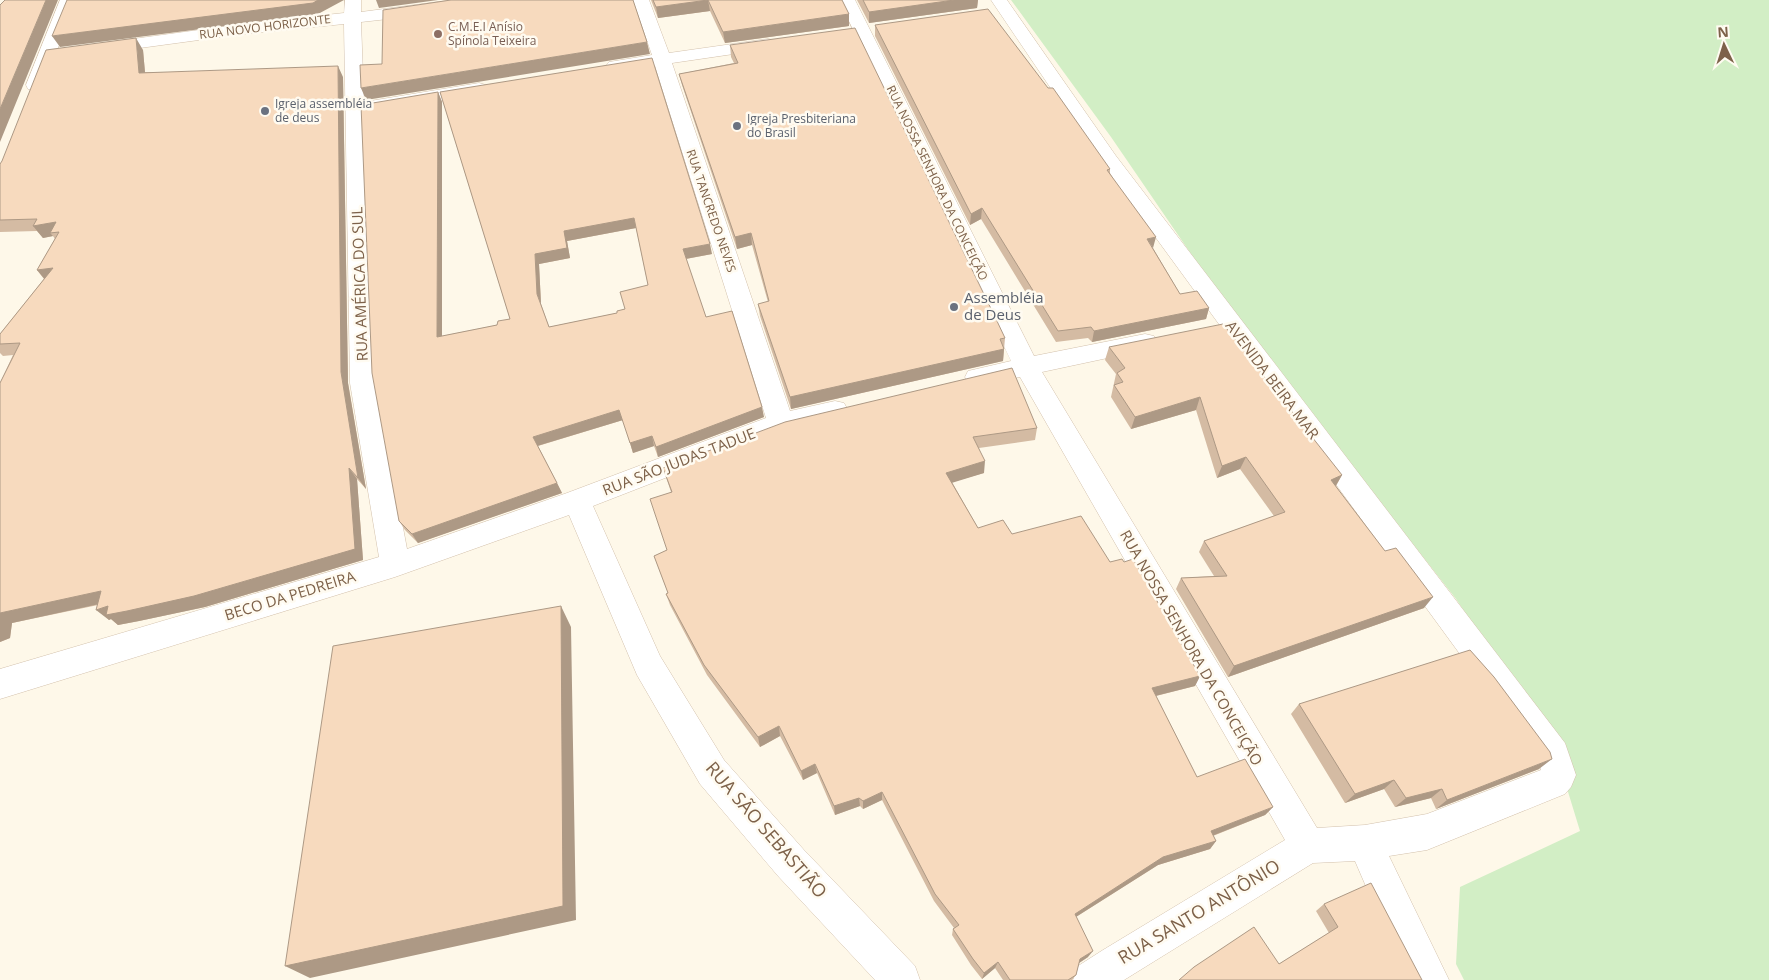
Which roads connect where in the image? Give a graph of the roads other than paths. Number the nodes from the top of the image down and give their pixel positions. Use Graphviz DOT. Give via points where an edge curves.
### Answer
graph roads {
  1 [pos="68,0"];
  2 [pos="483,0"];
  3 [pos="641,0"];
  4 [pos="847,0"];
  5 [pos="353,8"];
  6 [pos="998,8"];
  7 [pos="787,41"];
  8 [pos="86,51"];
  9 [pos="66,53"];
  10 [pos="46,56"];
  11 [pos="663,59"];
  12 [pos="598,69"];
  13 [pos="492,86"];
  14 [pos="29,100"];
  15 [pos="354,109"];
  16 [pos="1162,338"];
  17 [pos="1026,366"];
  18 [pos="950,384"];
  19 [pos="856,405"];
  20 [pos="781,423"];
  21 [pos="577,501"];
  22 [pos="395,565"];
  23 [pos="0,684"];
  24 [pos="1365,843"];
  25 [pos="1308,846"];
  26 [pos="901,980"];
  27 [pos="1092,980"];
  28 [pos="1430,980"];
  1 -- 10 [label="street"];
  2 -- 5 [label="street, RUA NOVO HORIZONTE" via="424,10"];
  3 -- 11 [label="street, RUA TANCREDO NEVES"];
  4 -- 17 [label="street, RUA NOSSA SENHORA DA CONCEIÇÃO"];
  5 -- 8 [label="street, RUA NOVO HORIZONTE"];
  5 -- 15 [label="street, RUA AMÉRICA DO SUL"];
  6 -- 24 [label="street, AVENIDA BEIRA MAR" via="1109,160 1220,326 1553,754 1559,775 1553,782 1427,832"];
  7 -- 11 [label="street"];
  9 -- 10 [label="street"];
  10 -- 14 [label="street"];
  11 -- 12 [label="street"];
  11 -- 20 [label="street, RUA TANCREDO NEVES"];
  13 -- 15 [label="street"];
  15 -- 22 [label="street, RUA AMÉRICA DO SUL" via="363,383"];
  16 -- 17 [label="street"];
  17 -- 18 [label="street"];
  17 -- 25 [label="street, RUA NOSSA SENHORA DA CONCEIÇÃO"];
  19 -- 20 [label="street, RUA SÃO JUDAS TADUE"];
  20 -- 21 [label="street, RUA SÃO JUDAS TADUE"];
  21 -- 22 [label="street, BECO DA PEDREIRA"];
  21 -- 26 [label="street, RUA SÃO SEBASTIÃO" via="648,665 712,772 791,863"];
  22 -- 23 [label="street, BECO DA PEDREIRA"];
  24 -- 25 [label="street"];
  24 -- 28 [label="street"];
  25 -- 27 [label="street, RUA SANTO ANTÔNIO"];
}
